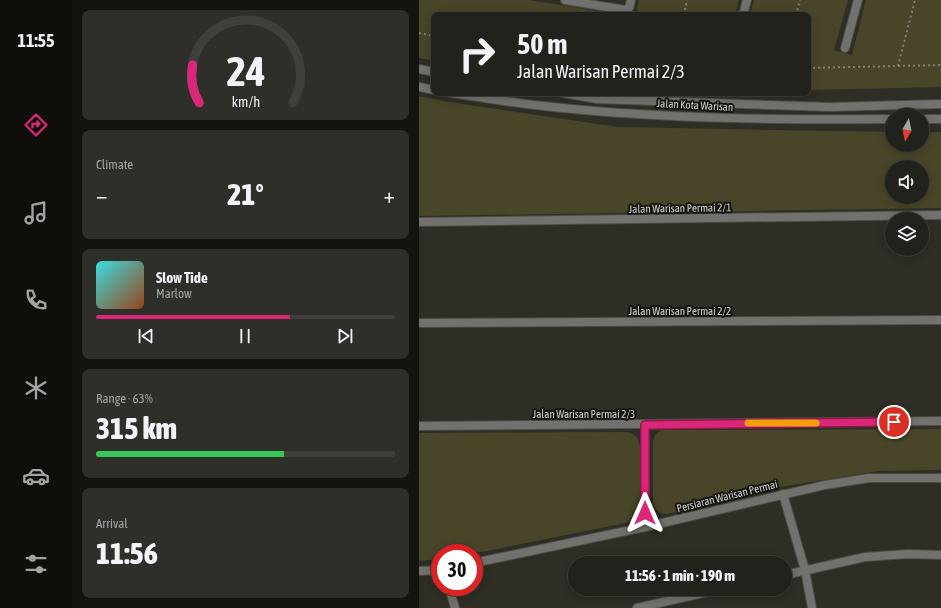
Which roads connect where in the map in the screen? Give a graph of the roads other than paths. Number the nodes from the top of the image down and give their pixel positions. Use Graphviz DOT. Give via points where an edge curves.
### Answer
graph roads {
  1 [pos="565,0"];
  2 [pos="631,0"];
  3 [pos="747,0"];
  4 [pos="858,0"];
  5 [pos="613,4"];
  6 [pos="744,12"];
  7 [pos="845,48"];
  8 [pos="419,69"];
  9 [pos="431,71"];
  10 [pos="419,87"];
  11 [pos="431,89"];
  12 [pos="473,96"];
  13 [pos="580,96"];
  14 [pos="941,104"];
  15 [pos="885,119"];
  16 [pos="929,119"];
  17 [pos="941,119"];
  18 [pos="941,215"];
  19 [pos="419,222"];
  20 [pos="941,320"];
  21 [pos="419,323"];
  22 [pos="941,421"];
  23 [pos="645,425"];
  24 [pos="419,426"];
  25 [pos="941,478"];
  26 [pos="783,494"];
  27 [pos="645,527"];
  28 [pos="941,555"];
  29 [pos="483,561"];
  30 [pos="431,570"];
  31 [pos="805,570"];
  32 [pos="419,571"];
  33 [pos="792,573"];
  34 [pos="452,596"];
  35 [pos="690,596"];
  36 [pos="455,608"];
  37 [pos="637,608"];
  38 [pos="812,608"];
  1 -- 5 [label="street"];
  2 -- 5 [label="street" via="629,8 625,10"];
  3 -- 6 [label="street"];
  4 -- 7 [label="street"];
  8 -- 9 [label="street"];
  10 -- 11 [label="street"];
  12 -- 15 [label="street, Jalan Kota Warisan" via="624,113 772,119"];
  13 -- 14 [label="street, Jalan Kota Warisan" via="597,99 830,107"];
  16 -- 17 [label="street"];
  18 -- 19 [label="street, Jalan Warisan Permai 2/1"];
  20 -- 21 [label="street, Jalan Warisan Permai 2/2"];
  22 -- 23 [label="street, Jalan Warisan Permai 2/3"];
  23 -- 24 [label="street, Jalan Warisan Permai 2/3"];
  23 -- 27 [label="street"];
  25 -- 26 [label="street, Persiaran Warisan Permai" via="869,478"];
  26 -- 27 [label="street, Persiaran Warisan Permai"];
  26 -- 31 [label="street"];
  27 -- 29 [label="street, Persiaran Warisan Permai"];
  28 -- 31 [label="street" via="865,557"];
  30 -- 32 [label="street"];
  31 -- 33 [label="street"];
  31 -- 38 [label="street"];
  34 -- 36 [label="street"];
  35 -- 37 [label="street"];
}
